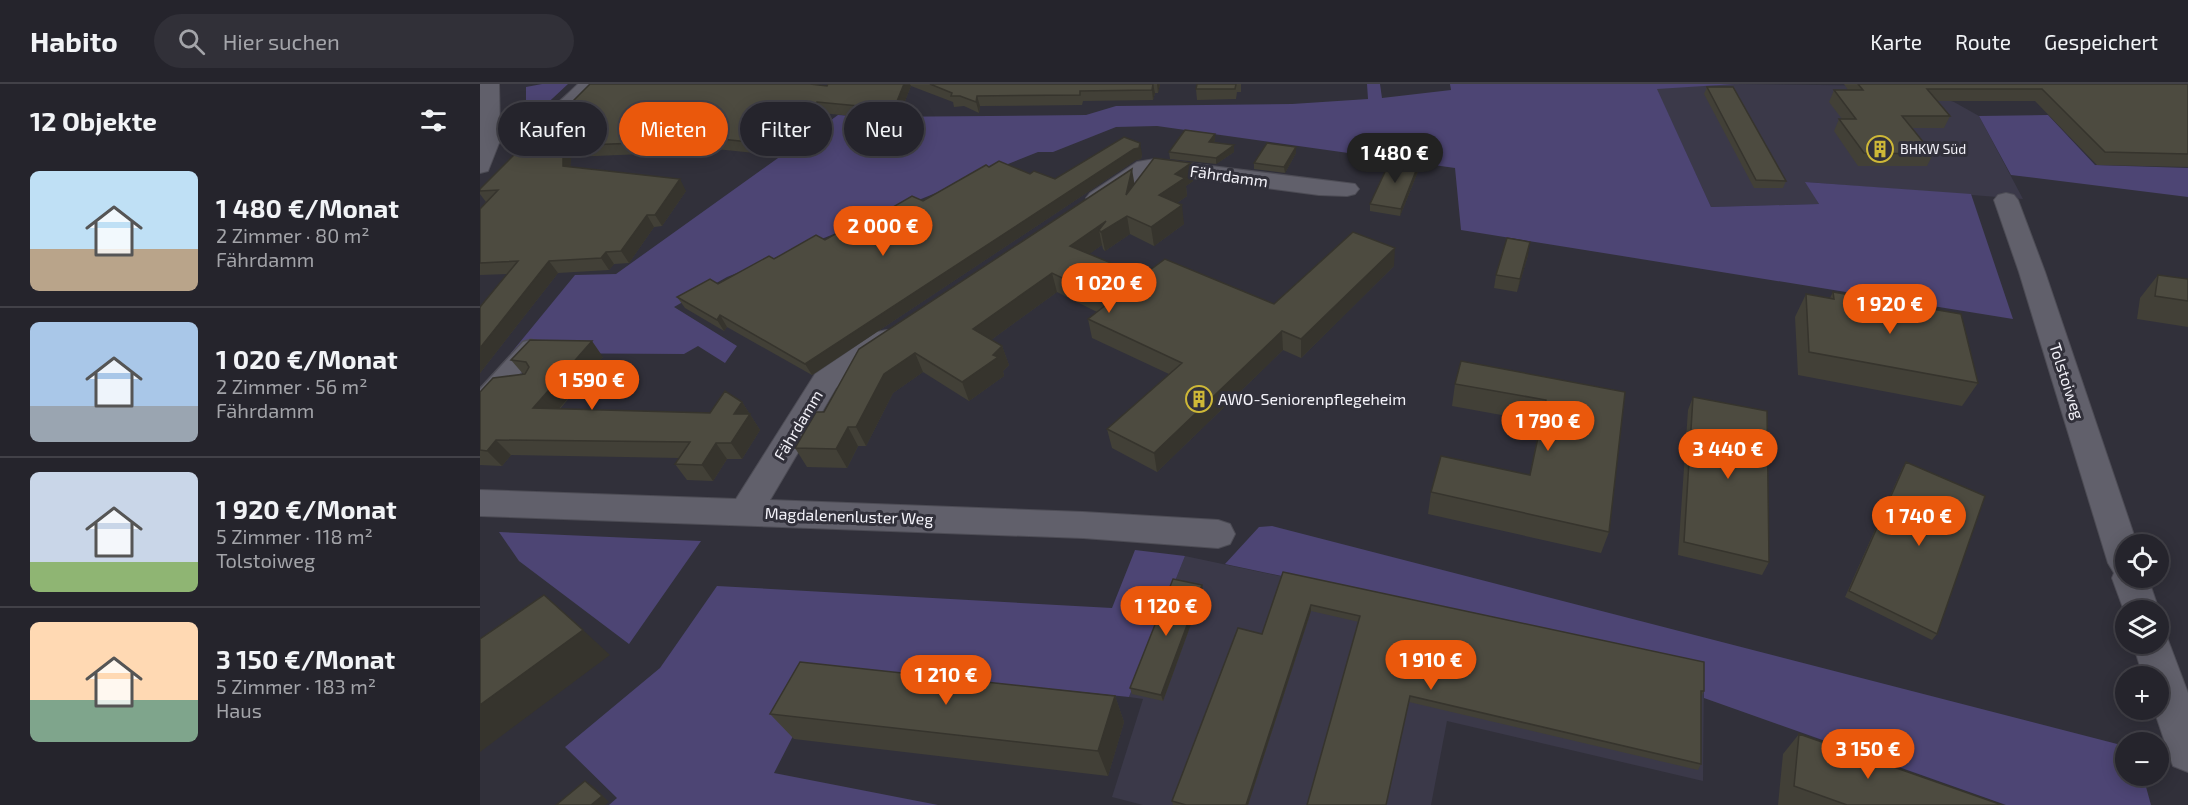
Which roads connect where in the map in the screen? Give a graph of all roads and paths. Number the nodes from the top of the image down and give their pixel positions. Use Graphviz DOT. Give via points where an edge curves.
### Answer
graph roads {
  1 [pos="489,84"];
  2 [pos="590,84"];
  3 [pos="489,139"];
  4 [pos="480,166"];
  5 [pos="1347,189"];
  6 [pos="2006,200"];
  7 [pos="1081,209"];
  8 [pos="907,326"];
  9 [pos="531,347"];
  10 [pos="529,384"];
  11 [pos="488,385"];
  12 [pos="480,404"];
  13 [pos="480,503"];
  14 [pos="746,511"];
  15 [pos="1218,534"];
  16 [pos="2117,534"];
  17 [pos="2155,654"];
  18 [pos="2188,752"];
  1 -- 3 [label="street"];
  2 -- 3 [label="street" via="557,116 539,126"];
  3 -- 4 [label="street"];
  5 -- 7 [label="street, Fährdamm" via="1155,166 1145,167"];
  6 -- 16 [label="street, Tolstoiweg"];
  8 -- 14 [label="street, Fährdamm" via="825,381"];
  9 -- 11 [label="street"];
  10 -- 11 [label="street"];
  11 -- 12 [label="street"];
  13 -- 14 [label="street, Magdalenenluster Weg"];
  14 -- 15 [label="street, Magdalenenluster Weg"];
  17 -- 18 [label="street"];
}
